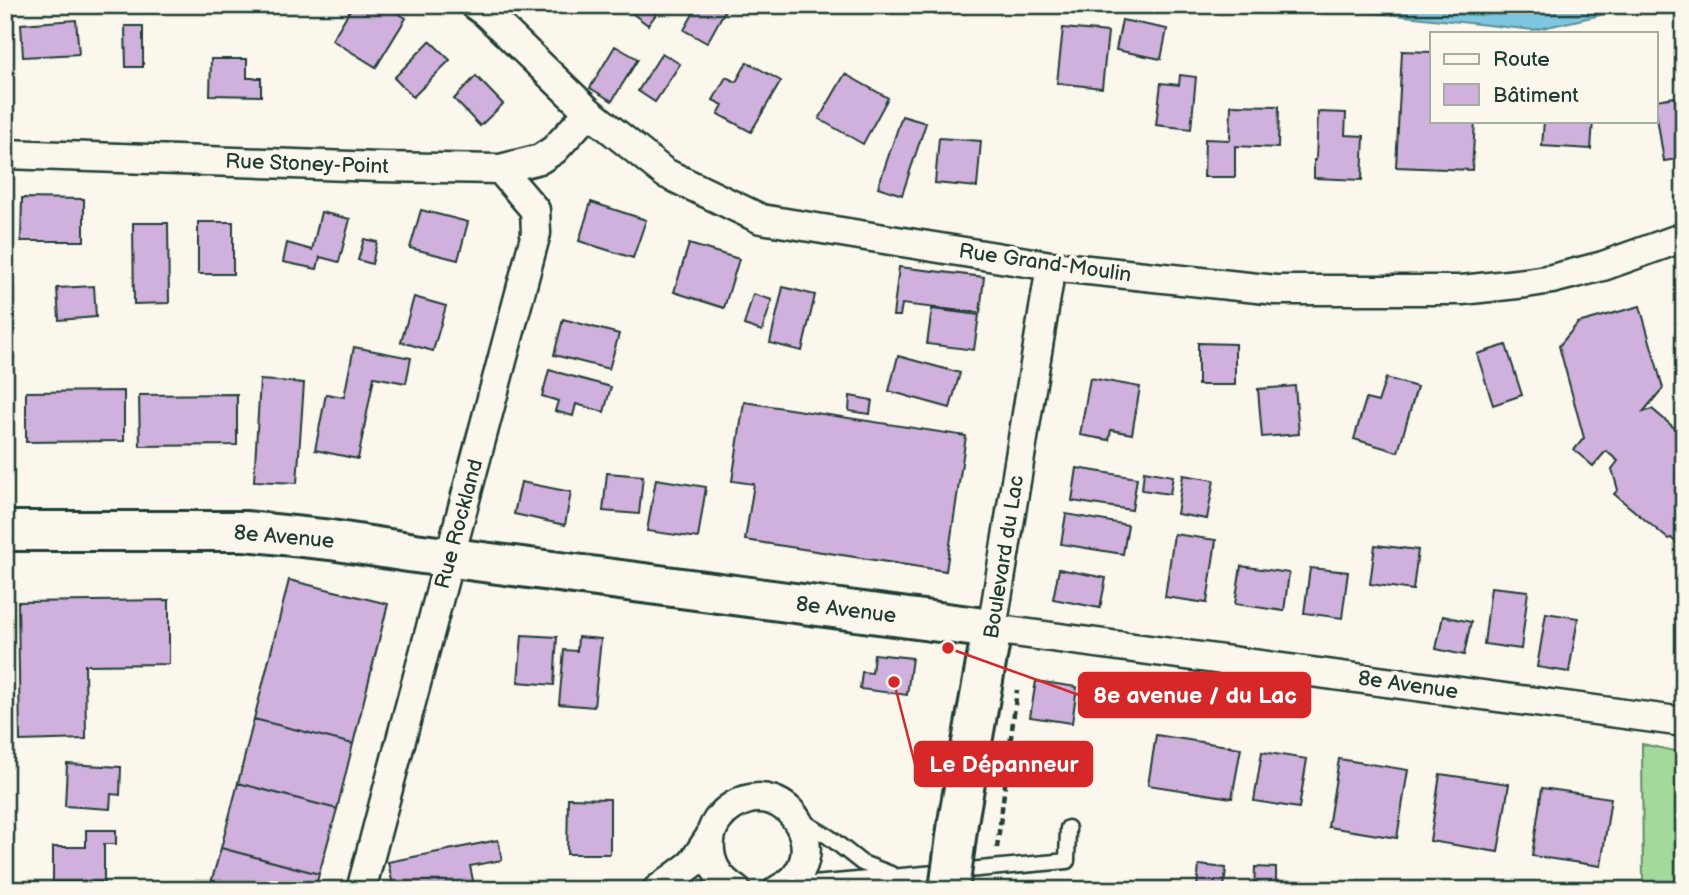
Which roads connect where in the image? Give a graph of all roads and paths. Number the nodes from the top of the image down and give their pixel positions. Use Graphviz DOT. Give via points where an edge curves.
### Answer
graph roads {
  1 [pos="475,5"];
  2 [pos="589,112"];
  3 [pos="5,154"];
  4 [pos="500,169"];
  5 [pos="1684,237"];
  6 [pos="1051,266"];
  7 [pos="5,531"];
  8 [pos="450,558"];
  9 [pos="992,629"];
  10 [pos="1018,685"];
  11 [pos="1684,722"];
  12 [pos="796,817"];
  13 [pos="1068,828"];
  14 [pos="710,837"];
  15 [pos="997,849"];
  16 [pos="896,876"];
  17 [pos="781,888"];
  18 [pos="361,890"];
  19 [pos="657,890"];
  20 [pos="736,890"];
  21 [pos="949,890"];
  1 -- 2 [label="street, Rue Grand-Moulin"];
  2 -- 4 [label="street, Rue Stoney-Point" via="540,159"];
  2 -- 6 [label="street, Rue Grand-Moulin" via="665,173 761,219"];
  3 -- 4 [label="street, Rue Stoney-Point"];
  4 -- 8 [label="street, Rue Rockland" via="535,210 536,233"];
  5 -- 6 [label="street, Rue Grand-Moulin" via="1552,279 1462,290 1276,290"];
  6 -- 9 [label="street, Boulevard du Lac"];
  7 -- 8 [label="street, 8e Avenue" via="245,531"];
  8 -- 9 [label="street, 8e Avenue"];
  8 -- 18 [label="street, Rue Rockland"];
  9 -- 11 [label="street, 8e Avenue"];
  9 -- 21 [label="street, Boulevard du Lac, bridge"];
  10 -- 15 [label="path"];
  12 -- 14 [label="street" via="785,806 755,798 727,809"];
  12 -- 16 [label="lane" via="862,863"];
  12 -- 17 [label="street" via="806,846 804,861"];
  13 -- 16 [label="lane" via="1067,860"];
  14 -- 19 [label="street" via="692,864"];
  14 -- 20 [label="street" via="714,869"];
  16 -- 17 [label="lane"];
}
